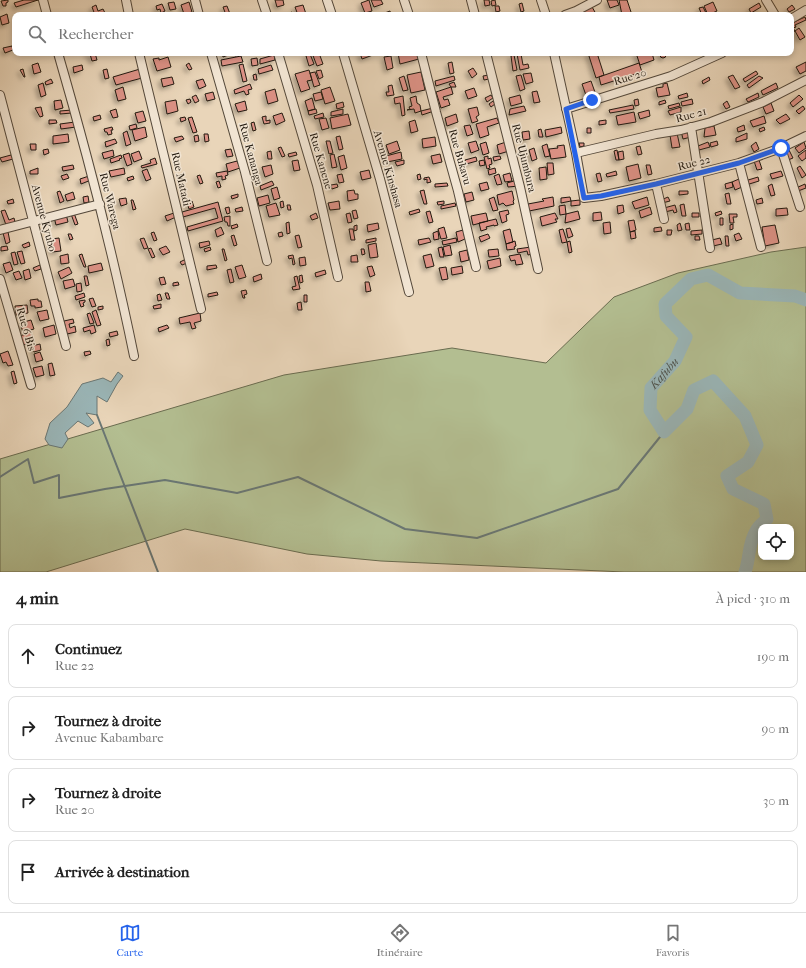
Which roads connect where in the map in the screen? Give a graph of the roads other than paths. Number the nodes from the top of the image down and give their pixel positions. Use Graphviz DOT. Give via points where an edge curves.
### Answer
graph roads {
  1 [pos="43,0"];
  2 [pos="126,0"];
  3 [pos="195,0"];
  4 [pos="262,0"];
  5 [pos="327,0"];
  6 [pos="404,0"];
  7 [pos="471,0"];
  8 [pos="541,0"];
  9 [pos="597,0"];
  10 [pos="766,0"];
  11 [pos="806,10"];
  12 [pos="47,12"];
  13 [pos="128,12"];
  14 [pos="198,12"];
  15 [pos="266,12"];
  16 [pos="331,12"];
  17 [pos="408,12"];
  18 [pos="475,12"];
  19 [pos="545,12"];
  20 [pos="573,12"];
  21 [pos="773,12"];
  22 [pos="794,17"];
  23 [pos="59,56"];
  24 [pos="140,56"];
  25 [pos="212,56"];
  26 [pos="279,56"];
  27 [pos="344,56"];
  28 [pos="422,56"];
  29 [pos="487,56"];
  30 [pos="555,56"];
  31 [pos="715,56"];
  32 [pos="806,80"];
  33 [pos="0,95"];
  34 [pos="566,109"];
  35 [pos="692,127"];
  36 [pos="806,136"];
  37 [pos="781,148"];
  38 [pos="576,154"];
  39 [pos="739,163"];
  40 [pos="699,173"];
  41 [pos="656,184"];
  42 [pos="100,204"];
  43 [pos="800,207"];
  44 [pos="664,219"];
  45 [pos="34,221"];
  46 [pos="0,230"];
  47 [pos="762,247"];
  48 [pos="710,248"];
  49 [pos="267,261"];
  50 [pos="476,267"];
  51 [pos="538,269"];
  52 [pos="338,277"];
  53 [pos="0,279"];
  54 [pos="409,292"];
  55 [pos="200,309"];
  56 [pos="66,346"];
  57 [pos="134,356"];
  58 [pos="31,385"];
  1 -- 12 [label="street"];
  2 -- 13 [label="street"];
  3 -- 14 [label="street"];
  4 -- 15 [label="street"];
  5 -- 16 [label="street"];
  6 -- 17 [label="street"];
  7 -- 18 [label="street"];
  8 -- 19 [label="street"];
  9 -- 20 [label="street"];
  10 -- 21 [label="street"];
  11 -- 22 [label="street"];
  23 -- 42 [label="street, Rue Warega"];
  24 -- 55 [label="street, Rue Matadi"];
  25 -- 49 [label="street, Rue Kananga" via="246,172"];
  26 -- 52 [label="street, Rue Kanene" via="317,185"];
  27 -- 54 [label="street, Avenue Kinshasa" via="380,179"];
  28 -- 50 [label="street, Rue Bukavu"];
  29 -- 51 [label="street, Rue Ujumbura"];
  30 -- 34 [label="street"];
  31 -- 34 [label="street, Rue 20" via="671,76"];
  32 -- 35 [label="street, Rue 21" via="763,102"];
  33 -- 45 [label="street, Avenue Kyubo"];
  34 -- 38 [label="street"];
  35 -- 38 [label="street, Rue 21"];
  35 -- 40 [label="street"];
  36 -- 37 [label="street, Rue 22"];
  37 -- 39 [label="street, Rue 22"];
  37 -- 43 [label="street"];
  38 -- 41 [label="street, Rue 22" via="584,198"];
  39 -- 40 [label="street, Rue 22"];
  39 -- 47 [label="street"];
  40 -- 41 [label="street, Rue 22"];
  40 -- 48 [label="street"];
  41 -- 44 [label="street"];
  42 -- 45 [label="street"];
  42 -- 57 [label="street, Rue Warega"];
  45 -- 46 [label="street"];
  45 -- 56 [label="street, Avenue Kyubo"];
  53 -- 58 [label="street, Rue 6 Bis"];
}
